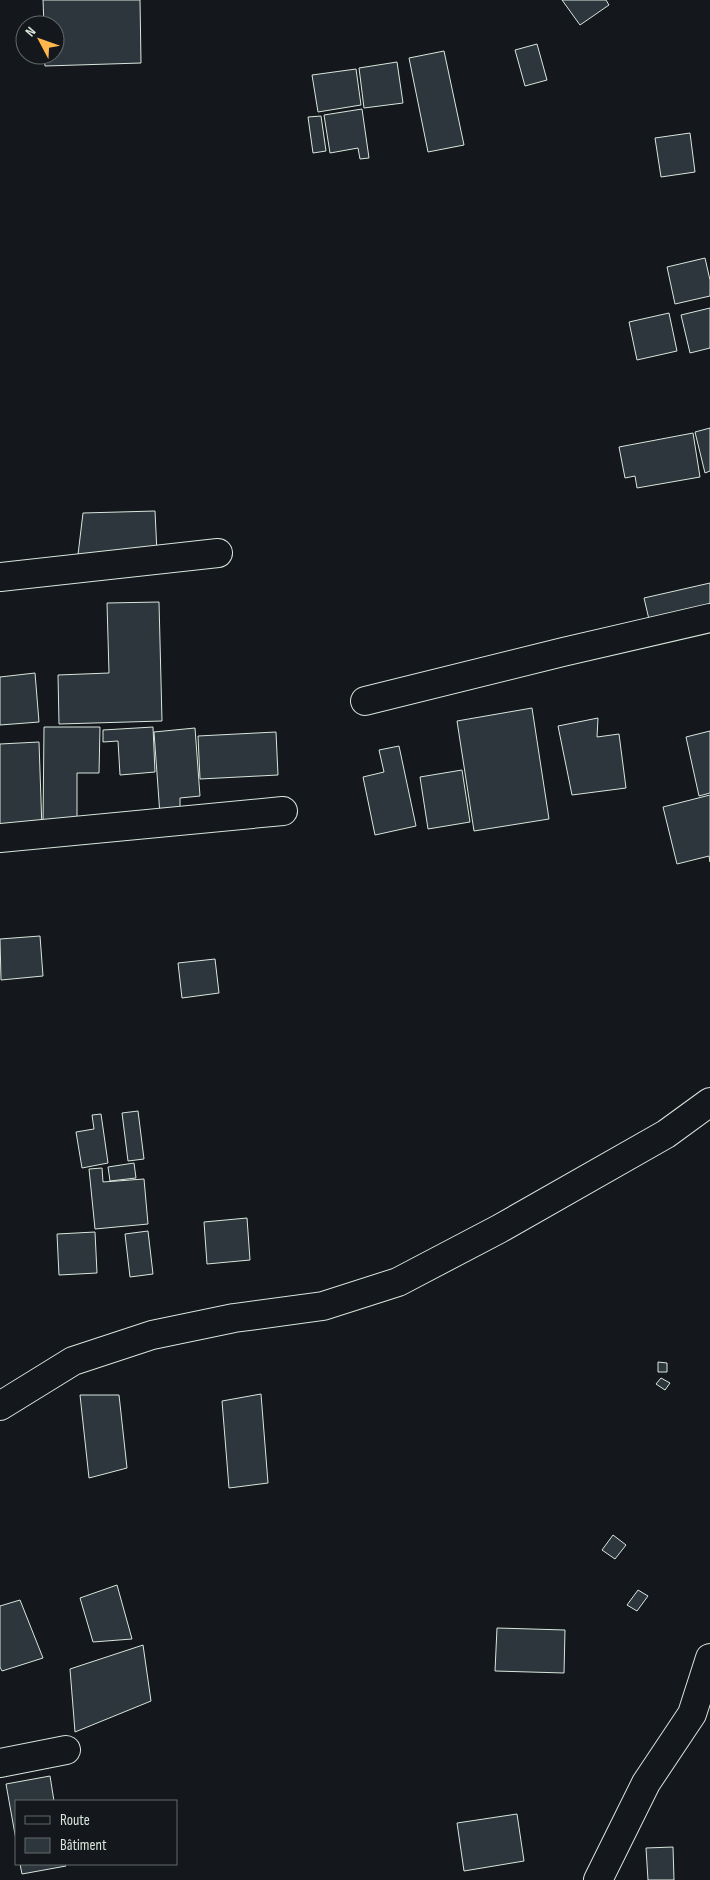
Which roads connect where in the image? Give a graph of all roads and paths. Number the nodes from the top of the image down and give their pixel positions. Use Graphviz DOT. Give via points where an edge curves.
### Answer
graph roads {
  1 [pos="218,553"];
  2 [pos="0,577"];
  3 [pos="710,618"];
  4 [pos="365,701"];
  5 [pos="283,811"];
  6 [pos="0,838"];
  7 [pos="710,1102"];
  8 [pos="0,1406"];
  9 [pos="710,1658"];
  10 [pos="66,1750"];
  11 [pos="0,1763"];
  12 [pos="598,1880"];
  1 -- 2 [label="street"];
  3 -- 4 [label="street"];
  5 -- 6 [label="street"];
  7 -- 8 [label="street" via="657,1139 398,1282 323,1306 234,1318 152,1335 73,1361"];
  9 -- 12 [label="street" via="692,1714 646,1783"];
  10 -- 11 [label="street"];
}
